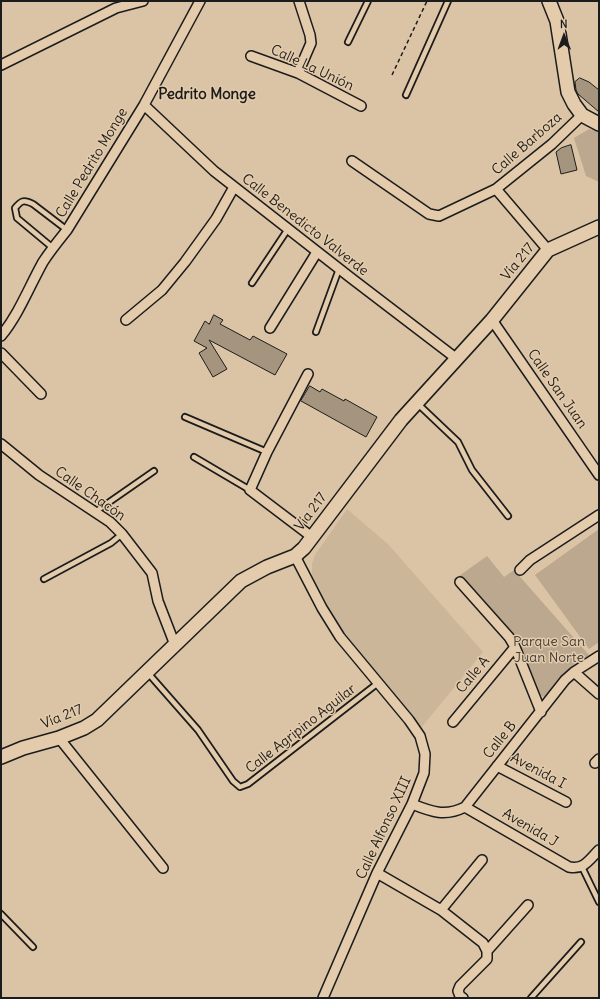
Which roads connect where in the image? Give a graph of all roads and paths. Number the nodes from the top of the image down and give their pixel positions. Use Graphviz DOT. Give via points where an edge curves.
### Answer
graph roads {
  1 [pos="142,1"];
  2 [pos="200,1"];
  3 [pos="299,1"];
  4 [pos="368,1"];
  5 [pos="427,1"];
  6 [pos="448,1"];
  7 [pos="549,1"];
  8 [pos="348,42"];
  9 [pos="251,56"];
  10 [pos="1,65"];
  11 [pos="298,73"];
  12 [pos="392,74"];
  13 [pos="406,95"];
  14 [pos="144,104"];
  15 [pos="361,106"];
  16 [pos="582,115"];
  17 [pos="599,124"];
  18 [pos="352,161"];
  19 [pos="234,186"];
  20 [pos="496,189"];
  21 [pos="599,227"];
  22 [pos="288,229"];
  23 [pos="67,230"];
  24 [pos="53,248"];
  25 [pos="548,250"];
  26 [pos="317,252"];
  27 [pos="339,269"];
  28 [pos="252,283"];
  29 [pos="126,320"];
  30 [pos="492,320"];
  31 [pos="270,328"];
  32 [pos="316,332"];
  33 [pos="1,336"];
  34 [pos="1,353"];
  35 [pos="457,358"];
  36 [pos="308,374"];
  37 [pos="40,394"];
  38 [pos="417,402"];
  39 [pos="185,417"];
  40 [pos="1,444"];
  41 [pos="267,452"];
  42 [pos="194,457"];
  43 [pos="154,471"];
  44 [pos="599,475"];
  45 [pos="250,490"];
  46 [pos="95,512"];
  47 [pos="508,516"];
  48 [pos="599,516"];
  49 [pos="122,534"];
  50 [pos="312,537"];
  51 [pos="295,556"];
  52 [pos="520,570"];
  53 [pos="44,579"];
  54 [pos="460,582"];
  55 [pos="175,645"];
  56 [pos="515,647"];
  57 [pos="599,656"];
  58 [pos="146,672"];
  59 [pos="574,672"];
  60 [pos="378,683"];
  61 [pos="599,694"];
  62 [pos="541,712"];
  63 [pos="453,722"];
  64 [pos="59,738"];
  65 [pos="1,757"];
  66 [pos="497,766"];
  67 [pos="566,802"];
  68 [pos="412,804"];
  69 [pos="465,807"];
  70 [pos="599,850"];
  71 [pos="482,860"];
  72 [pos="582,867"];
  73 [pos="162,868"];
  74 [pos="377,873"];
  75 [pos="599,902"];
  76 [pos="528,905"];
  77 [pos="441,910"];
  78 [pos="1,914"];
  79 [pos="581,942"];
  80 [pos="33,947"];
  81 [pos="487,951"];
  82 [pos="323,998"];
  83 [pos="463,998"];
  84 [pos="531,998"];
  1 -- 10 [label="street" via="116,8"];
  2 -- 14 [label="street, Calle Pedrito Monge"];
  3 -- 11 [label="street" via="310,35 310,43"];
  4 -- 8 [label="lane"];
  5 -- 12 [label="path"];
  6 -- 13 [label="lane"];
  7 -- 16 [label="main road" via="558,21 568,92"];
  9 -- 11 [label="street, Calle La Unión"];
  11 -- 15 [label="street, Calle La Unión"];
  14 -- 19 [label="street, Calle Benedicto Valverde" via="214,171"];
  14 -- 23 [label="street, Calle Pedrito Monge"];
  16 -- 17 [label="main road"];
  16 -- 20 [label="street, Calle Barboza" via="552,144"];
  18 -- 20 [label="street" via="429,214 439,216"];
  19 -- 22 [label="street, Calle Benedicto Valverde"];
  19 -- 29 [label="street" via="216,219 185,262 162,290"];
  20 -- 25 [label="street, Calle Barboza"];
  21 -- 25 [label="main road, Vía 217"];
  22 -- 26 [label="street, Calle Benedicto Valverde"];
  22 -- 28 [label="lane"];
  23 -- 24 [label="street, Calle Pedrito Monge"];
  23 -- 24 [label="lane" via="24,200 14,208 17,218"];
  24 -- 33 [label="street, Calle Pedrito Monge"];
  25 -- 30 [label="main road, Vía 217"];
  26 -- 27 [label="street, Calle Benedicto Valverde"];
  26 -- 31 [label="street"];
  27 -- 32 [label="lane"];
  27 -- 35 [label="street, Calle Benedicto Valverde"];
  30 -- 35 [label="main road, Vía 217"];
  30 -- 44 [label="street, Calle San Juan"];
  34 -- 37 [label="street"];
  35 -- 38 [label="main road, Vía 217"];
  36 -- 41 [label="street"];
  38 -- 47 [label="lane" via="458,442 472,470"];
  38 -- 50 [label="main road, Vía 217"];
  39 -- 41 [label="lane"];
  40 -- 46 [label="street, Calle Chacón" via="39,475"];
  41 -- 45 [label="street"];
  42 -- 45 [label="lane"];
  43 -- 46 [label="lane"];
  45 -- 50 [label="street"];
  46 -- 49 [label="street, Calle Chacón"];
  48 -- 52 [label="street" via="530,560"];
  49 -- 53 [label="lane" via="111,543"];
  49 -- 55 [label="street, Calle Chacón" via="152,573 158,601"];
  50 -- 51 [label="main road, Vía 217"];
  51 -- 55 [label="main road, Vía 217" via="241,581"];
  51 -- 60 [label="street, Calle Alfonso XIII" via="340,637"];
  54 -- 56 [label="street"];
  55 -- 58 [label="main road, Vía 217"];
  56 -- 62 [label="street"];
  56 -- 63 [label="street, Calle A"];
  57 -- 59 [label="street, Calle B"];
  58 -- 60 [label="lane, Calle Agripino Aguilar" via="198,730 233,781 240,787 248,784"];
  58 -- 64 [label="main road, Vía 217" via="97,720"];
  59 -- 61 [label="street"];
  59 -- 62 [label="street, Calle B"];
  60 -- 68 [label="street, Calle Alfonso XIII" via="420,736 425,754 424,773"];
  62 -- 66 [label="street, Calle B"];
  64 -- 65 [label="main road, Vía 217"];
  64 -- 73 [label="street"];
  66 -- 67 [label="street, Avenida I"];
  66 -- 69 [label="street, Calle B"];
  68 -- 69 [label="street" via="431,812 441,813"];
  68 -- 74 [label="street, Calle Alfonso XIII"];
  69 -- 72 [label="street, Avenida J" via="569,867"];
  70 -- 72 [label="street"];
  71 -- 77 [label="street"];
  72 -- 75 [label="lane"];
  74 -- 77 [label="street"];
  74 -- 82 [label="street, Calle Alfonso XIII"];
  76 -- 81 [label="street"];
  77 -- 81 [label="street" via="483,943"];
  78 -- 80 [label="lane"];
  79 -- 84 [label="lane"];
  81 -- 83 [label="street" via="487,959 460,986 458,991"];
}
